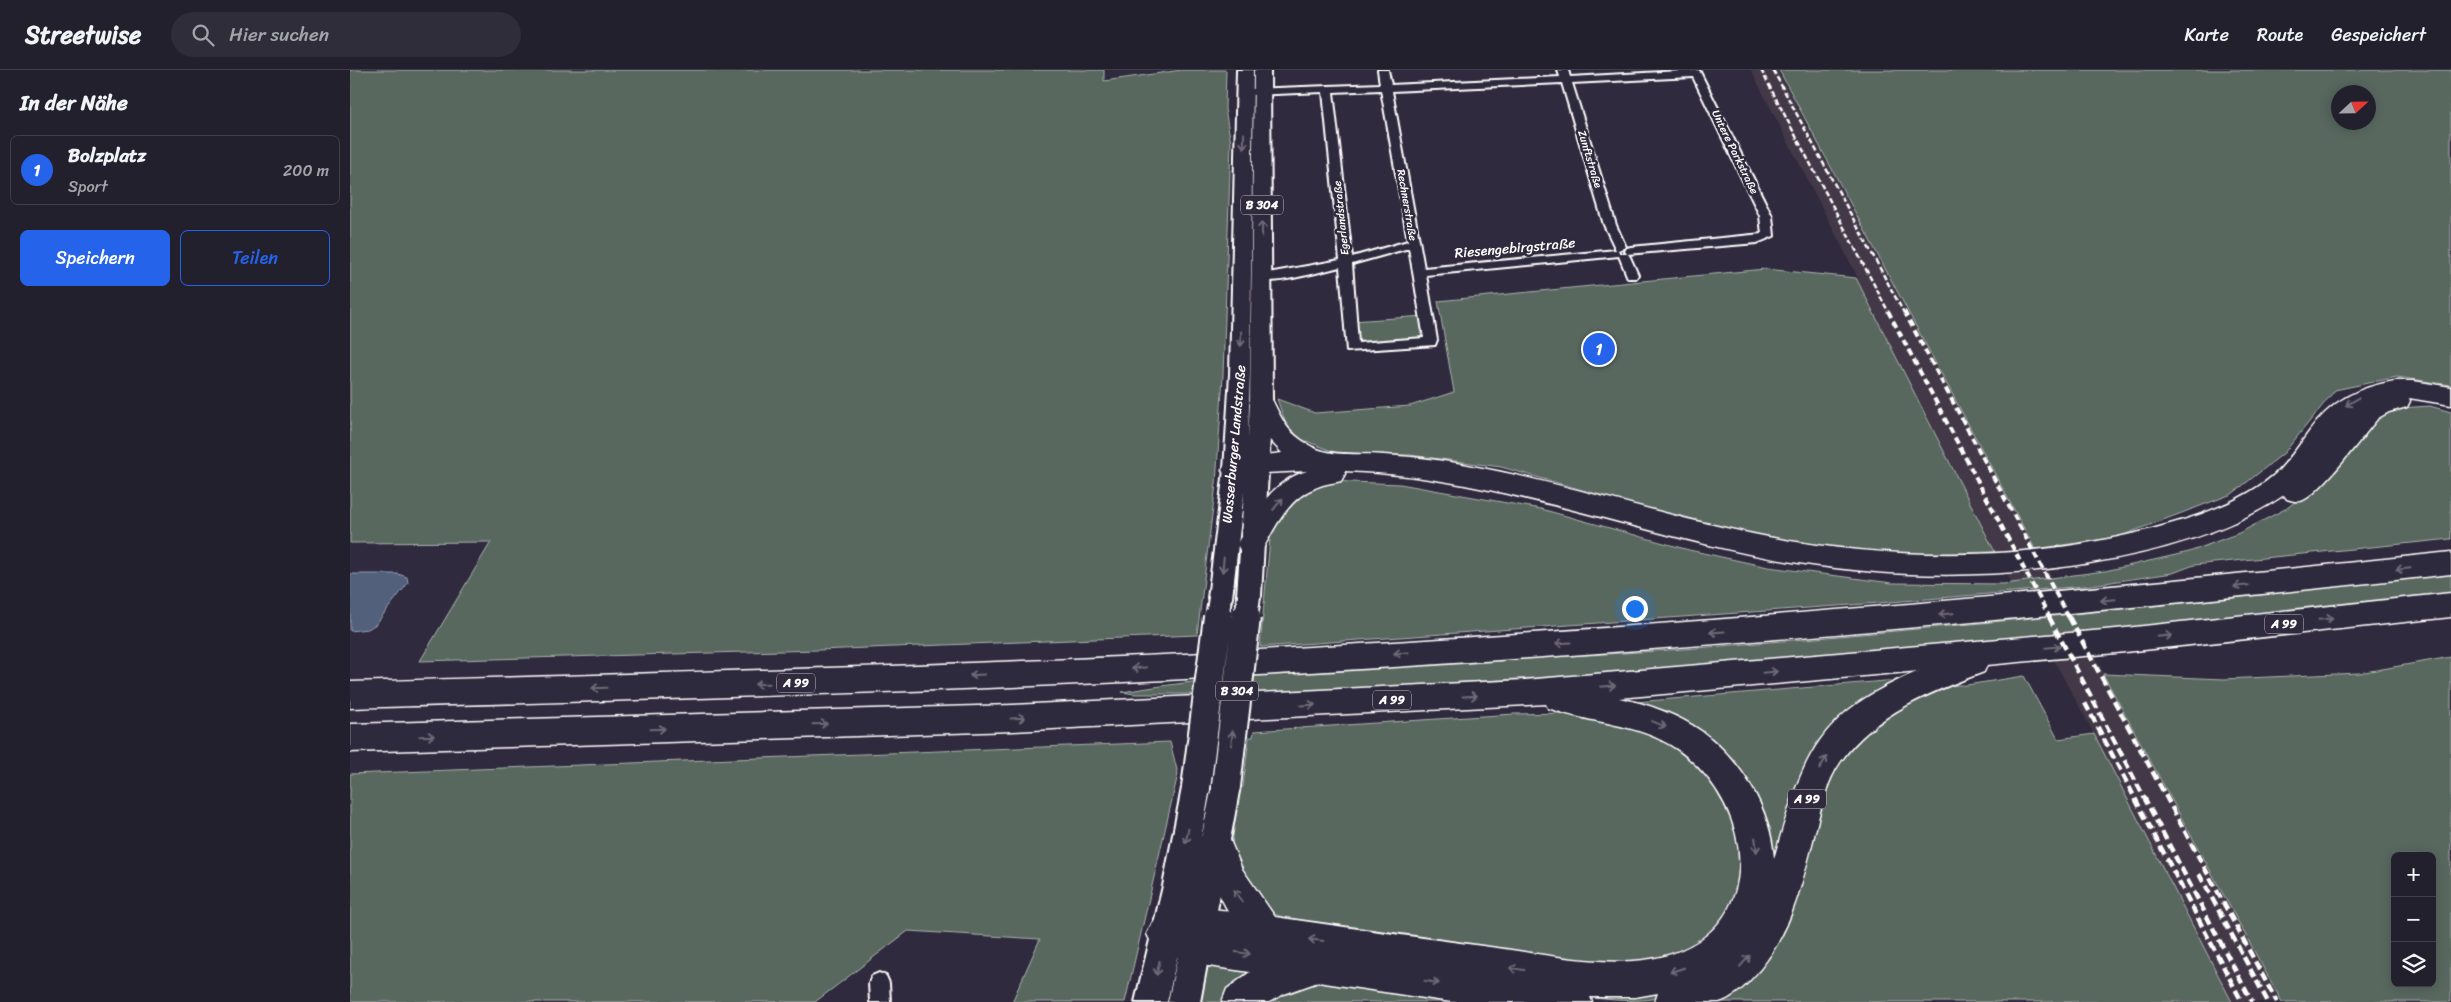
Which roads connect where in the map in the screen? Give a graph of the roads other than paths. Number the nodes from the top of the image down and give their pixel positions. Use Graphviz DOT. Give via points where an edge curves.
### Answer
graph roads {
  1 [pos="1245,70"];
  2 [pos="1262,70"];
  3 [pos="1383,70"];
  4 [pos="1695,72"];
  5 [pos="1565,75"];
  6 [pos="1385,87"];
  7 [pos="1328,89"];
  8 [pos="1253,92"];
  9 [pos="1768,236"];
  10 [pos="1414,243"];
  11 [pos="1623,252"];
  12 [pos="1346,262"];
  13 [pos="1419,272"];
  14 [pos="1632,275"];
  15 [pos="1256,286"];
  16 [pos="1431,340"];
  17 [pos="2451,396"];
  18 [pos="1261,402"];
  19 [pos="2451,406"];
  20 [pos="1328,468"];
  21 [pos="1250,469"];
  22 [pos="1251,544"];
  23 [pos="2451,563"];
  24 [pos="2451,605"];
  25 [pos="2005,651"];
  26 [pos="1524,693"];
  27 [pos="350,696"];
  28 [pos="350,738"];
  29 [pos="1215,844"];
  30 [pos="1186,935"];
  31 [pos="1267,935"];
  32 [pos="1318,965"];
  33 [pos="1152,1002"];
  34 [pos="1184,1002"];
  35 [pos="1240,1002"];
  36 [pos="1574,1002"];
  37 [pos="1673,1002"];
  1 -- 8 [label="main road, B 304"];
  2 -- 8 [label="main road, B 304"];
  3 -- 6 [label="street, Rechnerstraße"];
  4 -- 5 [label="street"];
  4 -- 9 [label="street, Untere Parkstraße" via="1766,216"];
  5 -- 6 [label="street"];
  5 -- 11 [label="street, Zunftstraße" via="1610,224"];
  6 -- 7 [label="street"];
  6 -- 10 [label="street, Rechnerstraße"];
  7 -- 8 [label="street"];
  7 -- 12 [label="street, Egerlandstraße"];
  8 -- 15 [label="main road, B 304"];
  9 -- 11 [label="street, Riesengebirgstraße"];
  10 -- 12 [label="street"];
  10 -- 13 [label="street, Rechnerstraße"];
  11 -- 13 [label="street, Riesengebirgstraße"];
  11 -- 14 [label="street"];
  12 -- 15 [label="street" via="1276,277"];
  12 -- 16 [label="street, Egerlandstraße" via="1352,348"];
  13 -- 16 [label="street, Rechnerstraße"];
  15 -- 18 [label="main road, Wasserburger Landstraße / B 304"];
  15 -- 21 [label="main road, Wasserburger Landstraße / B 304, one-way"];
  17 -- 20 [label="highway, one-way" via="2405,389 2360,397 2335,416 2291,475 2249,504 2149,540 2024,562 1914,563 1812,555 1710,535 1585,501 1456,472 1399,465"];
  18 -- 20 [label="highway" via="1275,430 1291,448"];
  18 -- 21 [label="main road, Wasserburger Landstraße / B 304"];
  19 -- 20 [label="highway" via="2409,400 2380,404 2369,412 2295,494 2221,533 2110,564 1964,578 1919,578 1817,569 1711,550 1524,498 1450,484"];
  20 -- 21 [label="highway"];
  22 -- 20 [label="highway, one-way" via="1265,521 1292,489"];
  21 -- 22 [label="main road, Wasserburger Landstraße / B 304"];
  21 -- 30 [label="main road, Wasserburger Landstraße / B 304, one-way, bridge" via="1220,598 1196,788 1178,886"];
  29 -- 22 [label="main road, Wasserburger Landstraße / B 304, one-way, bridge" via="1226,786 1249,596"];
  23 -- 27 [label="highway, A 99, one-way" via="2157,596 1608,640 1197,666 863,681"];
  25 -- 24 [label="highway, A 99, one-way"];
  26 -- 25 [label="highway, A 99, one-way"];
  37 -- 25 [label="highway, A 99, one-way" via="1727,978 1744,963 1760,941 1782,894 1812,784 1829,752 1854,722 1910,689"];
  28 -- 26 [label="highway, A 99, one-way" via="1013,718"];
  26 -- 31 [label="highway, one-way" via="1583,703 1653,722 1688,740 1725,774 1753,826 1758,862 1750,907 1731,938 1688,967 1648,979 1607,980"];
  29 -- 30 [label="main road, B 304"];
  31 -- 29 [label="highway, one-way" via="1230,885"];
  30 -- 31 [label="highway"];
  30 -- 32 [label="highway, one-way"];
  30 -- 33 [label="main road, B 304, one-way"];
  30 -- 34 [label="main road, B 304"];
  32 -- 35 [label="highway" via="1284,975 1248,993"];
  32 -- 36 [label="highway, one-way"];
}
